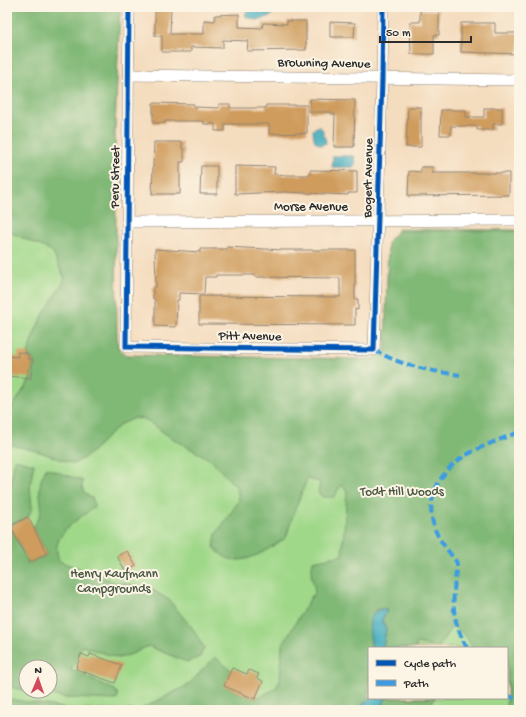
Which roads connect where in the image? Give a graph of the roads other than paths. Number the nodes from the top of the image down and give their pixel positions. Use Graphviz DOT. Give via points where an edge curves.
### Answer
graph roads {
  1 [pos="129,7"];
  2 [pos="383,7"];
  3 [pos="129,75"];
  4 [pos="382,79"];
  5 [pos="519,80"];
  6 [pos="519,220"];
  7 [pos="379,221"];
  8 [pos="127,222"];
  9 [pos="126,347"];
  10 [pos="374,350"];
  1 -- 3 [label="street, Peru Street"];
  2 -- 4 [label="street, Bogert Avenue"];
  3 -- 4 [label="street, Browning Avenue"];
  3 -- 8 [label="street, Peru Street"];
  4 -- 5 [label="street, Browning Avenue"];
  4 -- 7 [label="street, Bogert Avenue"];
  6 -- 7 [label="street, Morse Avenue"];
  7 -- 8 [label="street, Morse Avenue"];
  7 -- 10 [label="street, Bogert Avenue"];
  8 -- 9 [label="street, Peru Street"];
  9 -- 10 [label="street, Pitt Avenue"];
}
